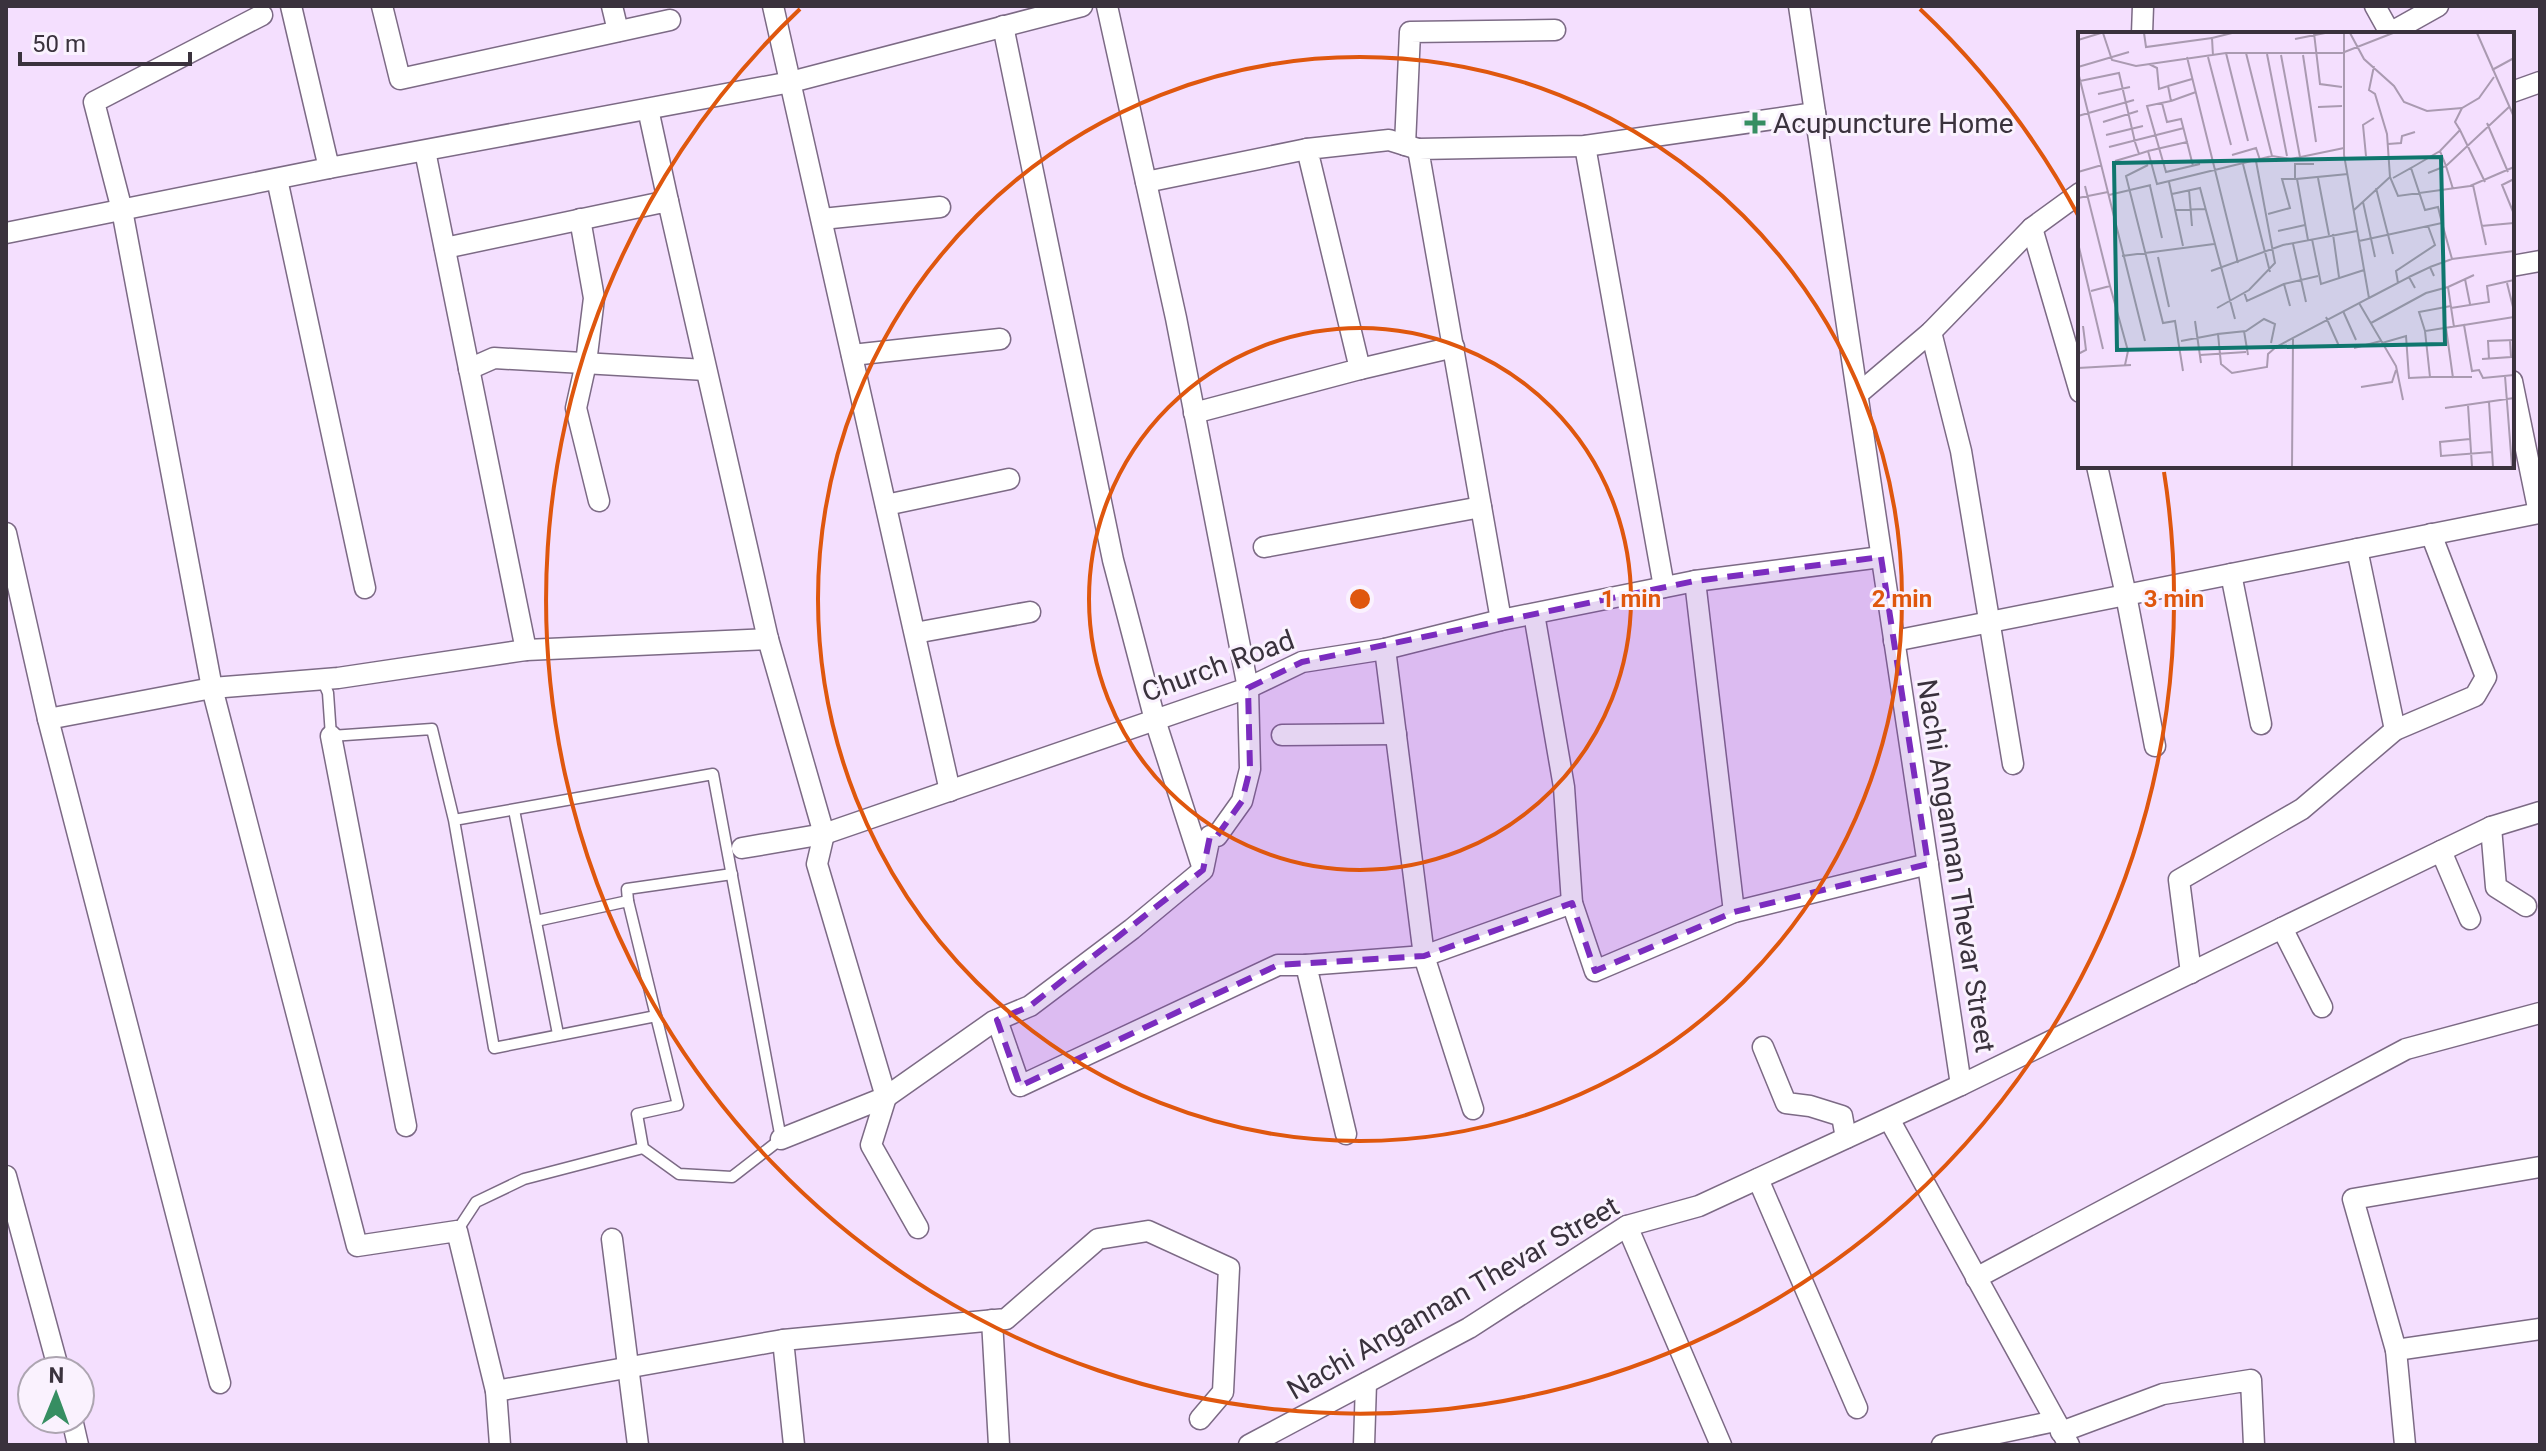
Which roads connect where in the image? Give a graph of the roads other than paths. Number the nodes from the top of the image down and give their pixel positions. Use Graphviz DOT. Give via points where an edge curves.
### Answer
graph roads {
  1 [pos="291,6"];
  2 [pos="382,6"];
  3 [pos="612,6"];
  4 [pos="773,6"];
  5 [pos="1082,6"];
  6 [pos="1107,6"];
  7 [pos="1799,6"];
  8 [pos="2143,6"];
  9 [pos="2375,6"];
  10 [pos="2438,6"];
  11 [pos="262,15"];
  12 [pos="670,20"];
  13 [pos="1003,26"];
  14 [pos="1555,30"];
  15 [pos="618,31"];
  16 [pos="2142,32"];
  17 [pos="2388,32"];
  18 [pos="2392,32"];
  19 [pos="791,82"];
  20 [pos="2540,82"];
  21 [pos="2514,91"];
  22 [pos="648,109"];
  23 [pos="1815,113"];
  24 [pos="1585,146"];
  25 [pos="1411,147"];
  26 [pos="1307,149"];
  27 [pos="425,151"];
  28 [pos="329,168"];
  29 [pos="277,179"];
  30 [pos="1146,182"];
  31 [pos="2078,194"];
  32 [pos="668,201"];
  33 [pos="940,207"];
  34 [pos="122,210"];
  35 [pos="580,219"];
  36 [pos="822,219"];
  37 [pos="2032,228"];
  38 [pos="6,233"];
  39 [pos="445,248"];
  40 [pos="2540,261"];
  41 [pos="2514,266"];
  42 [pos="1931,332"];
  43 [pos="1000,339"];
  44 [pos="1454,347"];
  45 [pos="852,355"];
  46 [pos="586,363"];
  47 [pos="469,369"];
  48 [pos="1360,369"];
  49 [pos="706,370"];
  50 [pos="2078,385"];
  51 [pos="2514,389"];
  52 [pos="1858,394"];
  53 [pos="1194,413"];
  54 [pos="2097,468"];
  55 [pos="1009,479"];
  56 [pos="599,501"];
  57 [pos="886,505"];
  58 [pos="1481,507"];
  59 [pos="2540,514"];
  60 [pos="6,533"];
  61 [pos="2431,534"];
  62 [pos="1264,547"];
  63 [pos="2357,549"];
  64 [pos="1881,557"];
  65 [pos="2231,574"];
  66 [pos="1695,581"];
  67 [pos="1664,587"];
  68 [pos="365,588"];
  69 [pos="2126,595"];
  70 [pos="13,599"];
  71 [pos="1030,612"];
  72 [pos="1534,614"];
  73 [pos="1501,620"];
  74 [pos="1989,622"];
  75 [pos="915,633"];
  76 [pos="768,639"];
  77 [pos="1894,641"];
  78 [pos="1385,649"];
  79 [pos="526,650"];
  80 [pos="322,679"];
  81 [pos="212,688"];
  82 [pos="1248,688"];
  83 [pos="48,719"];
  84 [pos="1155,720"];
  85 [pos="2261,724"];
  86 [pos="2395,730"];
  87 [pos="1396,734"];
  88 [pos="1282,735"];
  89 [pos="331,736"];
  90 [pos="2155,746"];
  91 [pos="2013,764"];
  92 [pos="950,791"];
  93 [pos="514,810"];
  94 [pos="2540,812"];
  95 [pos="454,820"];
  96 [pos="2491,827"];
  97 [pos="824,834"];
  98 [pos="735,850"];
  99 [pos="2441,851"];
  100 [pos="1928,864"];
  101 [pos="1203,870"];
  102 [pos="732,874"];
  103 [pos="628,901"];
  104 [pos="1572,903"];
  105 [pos="2526,906"];
  106 [pos="1734,912"];
  107 [pos="2470,919"];
  108 [pos="536,921"];
  109 [pos="2282,928"];
  110 [pos="1424,956"];
  111 [pos="1306,965"];
  112 [pos="2191,973"];
  113 [pos="2322,1007"];
  114 [pos="2540,1013"];
  115 [pos="656,1016"];
  116 [pos="997,1020"];
  117 [pos="558,1034"];
  118 [pos="1763,1047"];
  119 [pos="1961,1085"];
  120 [pos="886,1097"];
  121 [pos="1473,1109"];
  122 [pos="1889,1119"];
  123 [pos="406,1126"];
  124 [pos="1346,1134"];
  125 [pos="1846,1138"];
  126 [pos="781,1139"];
  127 [pos="643,1148"];
  128 [pos="2540,1167"];
  129 [pos="6,1176"];
  130 [pos="1758,1179"];
  131 [pos="1627,1226"];
  132 [pos="918,1228"];
  133 [pos="457,1231"];
  134 [pos="612,1239"];
  135 [pos="1976,1278"];
  136 [pos="992,1320"];
  137 [pos="2540,1329"];
  138 [pos="783,1340"];
  139 [pos="2396,1350"];
  140 [pos="55,1355"];
  141 [pos="628,1368"];
  142 [pos="220,1383"];
  143 [pos="1366,1383"];
  144 [pos="496,1391"];
  145 [pos="1857,1408"];
  146 [pos="1200,1419"];
  147 [pos="2062,1433"];
  148 [pos="500,1445"];
  149 [pos="638,1445"];
  150 [pos="794,1445"];
  151 [pos="999,1445"];
  152 [pos="1249,1445"];
  153 [pos="1364,1445"];
  154 [pos="1721,1445"];
  155 [pos="1942,1445"];
  156 [pos="2254,1445"];
  157 [pos="2405,1445"];
  1 -- 28 [label="street"];
  2 -- 15 [label="street" via="400,79"];
  3 -- 15 [label="street"];
  4 -- 19 [label="street"];
  5 -- 13 [label="street"];
  6 -- 30 [label="street"];
  7 -- 23 [label="street, Nachi Angannan Thevar Street"];
  8 -- 16 [label="street"];
  9 -- 17 [label="street"];
  10 -- 18 [label="street"];
  11 -- 34 [label="street" via="94,102"];
  12 -- 15 [label="street"];
  13 -- 19 [label="street"];
  13 -- 84 [label="street" via="1113,560"];
  14 -- 25 [label="street" via="1410,32"];
  19 -- 22 [label="street"];
  19 -- 36 [label="street"];
  20 -- 21 [label="street"];
  22 -- 27 [label="street"];
  22 -- 32 [label="street"];
  23 -- 24 [label="street"];
  23 -- 52 [label="street, Nachi Angannan Thevar Street"];
  24 -- 25 [label="street"];
  24 -- 67 [label="street"];
  25 -- 26 [label="street" via="1389,140"];
  25 -- 44 [label="street"];
  26 -- 30 [label="street"];
  26 -- 48 [label="street"];
  27 -- 28 [label="street"];
  27 -- 39 [label="street"];
  28 -- 29 [label="street"];
  29 -- 34 [label="street"];
  29 -- 68 [label="street"];
  30 -- 53 [label="street"];
  31 -- 37 [label="street"];
  32 -- 35 [label="street"];
  32 -- 49 [label="street"];
  33 -- 36 [label="street"];
  34 -- 38 [label="street"];
  34 -- 81 [label="street"];
  35 -- 39 [label="street"];
  35 -- 46 [label="street" via="594,298"];
  36 -- 45 [label="street"];
  37 -- 42 [label="street"];
  37 -- 50 [label="street"];
  39 -- 47 [label="street"];
  40 -- 41 [label="street"];
  42 -- 52 [label="street"];
  42 -- 74 [label="street" via="1961,451"];
  43 -- 45 [label="street"];
  44 -- 48 [label="street"];
  44 -- 58 [label="street"];
  45 -- 57 [label="street"];
  46 -- 47 [label="street" via="494,358"];
  46 -- 49 [label="street"];
  46 -- 56 [label="street" via="576,408"];
  47 -- 79 [label="street"];
  48 -- 53 [label="street"];
  49 -- 76 [label="street"];
  51 -- 59 [label="street"];
  52 -- 64 [label="street, Nachi Angannan Thevar Street"];
  53 -- 82 [label="street"];
  54 -- 69 [label="street"];
  55 -- 57 [label="street"];
  57 -- 75 [label="street"];
  58 -- 62 [label="street"];
  58 -- 73 [label="street"];
  59 -- 61 [label="street"];
  60 -- 70 [label="street"];
  61 -- 63 [label="street"];
  61 -- 86 [label="street" via="2486,677 2475,696"];
  63 -- 65 [label="street"];
  63 -- 86 [label="street"];
  64 -- 66 [label="street, Church Road"];
  64 -- 77 [label="street, Nachi Angannan Thevar Street"];
  65 -- 69 [label="street"];
  65 -- 85 [label="street"];
  66 -- 67 [label="street, Church Road"];
  66 -- 106 [label="street"];
  67 -- 72 [label="street, Church Road"];
  69 -- 74 [label="street"];
  69 -- 90 [label="street"];
  70 -- 83 [label="street"];
  71 -- 75 [label="street"];
  72 -- 73 [label="street, Church Road"];
  72 -- 104 [label="street" via="1564,787"];
  73 -- 78 [label="street, Church Road"];
  74 -- 77 [label="street"];
  74 -- 91 [label="street"];
  75 -- 92 [label="street"];
  76 -- 79 [label="street"];
  76 -- 97 [label="street"];
  77 -- 100 [label="street, Nachi Angannan Thevar Street"];
  78 -- 82 [label="street, Church Road" via="1302,662"];
  78 -- 87 [label="street"];
  79 -- 80 [label="street"];
  80 -- 81 [label="street"];
  80 -- 89 [label="lane"];
  81 -- 83 [label="street"];
  81 -- 133 [label="street" via="357,1246"];
  82 -- 84 [label="street, Church Road"];
  82 -- 101 [label="street" via="1250,769 1242,801 1217,836 1210,836"];
  83 -- 142 [label="street"];
  84 -- 92 [label="street, Church Road"];
  84 -- 101 [label="street"];
  86 -- 112 [label="street" via="2302,809 2179,880"];
  87 -- 88 [label="street"];
  87 -- 110 [label="street"];
  89 -- 95 [label="lane" via="432,729"];
  89 -- 123 [label="street"];
  92 -- 97 [label="street, Church Road"];
  93 -- 95 [label="lane"];
  93 -- 98 [label="lane" via="713,774"];
  93 -- 108 [label="lane"];
  94 -- 96 [label="street"];
  95 -- 117 [label="lane" via="494,1048"];
  96 -- 99 [label="street"];
  96 -- 105 [label="street" via="2496,887"];
  97 -- 98 [label="street, Church Road"];
  97 -- 120 [label="street" via="817,864"];
  98 -- 102 [label="lane"];
  99 -- 107 [label="street"];
  99 -- 109 [label="street"];
  100 -- 106 [label="street"];
  100 -- 119 [label="street, Nachi Angannan Thevar Street"];
  101 -- 116 [label="street" via="1030,1006"];
  102 -- 103 [label="lane" via="627,889"];
  102 -- 126 [label="lane"];
  103 -- 108 [label="lane"];
  103 -- 115 [label="lane"];
  104 -- 106 [label="street" via="1595,971"];
  104 -- 110 [label="street"];
  108 -- 117 [label="lane"];
  109 -- 112 [label="street"];
  109 -- 113 [label="street"];
  110 -- 111 [label="street"];
  110 -- 121 [label="street"];
  111 -- 116 [label="street" via="1278,965 1020,1086"];
  111 -- 124 [label="street"];
  112 -- 119 [label="street"];
  114 -- 135 [label="street" via="2406,1049"];
  115 -- 117 [label="lane"];
  115 -- 127 [label="lane" via="678,1105 637,1114"];
  116 -- 120 [label="street"];
  118 -- 125 [label="street" via="1786,1103 1842,1116"];
  119 -- 122 [label="street, Nachi Angannan Thevar Street"];
  120 -- 126 [label="street"];
  120 -- 132 [label="street" via="871,1145"];
  122 -- 125 [label="street, Nachi Angannan Thevar Street"];
  122 -- 135 [label="street"];
  125 -- 130 [label="street, Nachi Angannan Thevar Street"];
  126 -- 127 [label="lane" via="732,1177 679,1174"];
  127 -- 133 [label="lane" via="524,1179 476,1202"];
  128 -- 139 [label="street" via="2353,1199"];
  129 -- 140 [label="street"];
  130 -- 131 [label="street, Nachi Angannan Thevar Street" via="1699,1206"];
  130 -- 145 [label="street"];
  131 -- 143 [label="street, Nachi Angannan Thevar Street" via="1469,1328"];
  131 -- 154 [label="street"];
  133 -- 144 [label="street"];
  134 -- 141 [label="street"];
  135 -- 147 [label="street"];
  136 -- 138 [label="street"];
  136 -- 146 [label="street" via="1006,1319 1098,1239 1148,1231 1229,1268 1223,1392"];
  136 -- 151 [label="street"];
  137 -- 139 [label="street"];
  138 -- 141 [label="street"];
  138 -- 150 [label="street"];
  139 -- 157 [label="street"];
  141 -- 144 [label="street"];
  141 -- 149 [label="street"];
  143 -- 152 [label="street, Nachi Angannan Thevar Street"];
  143 -- 153 [label="street"];
  144 -- 148 [label="street"];
  147 -- 155 [label="street"];
  147 -- 156 [label="street" via="2163,1394 2251,1380"];
}
